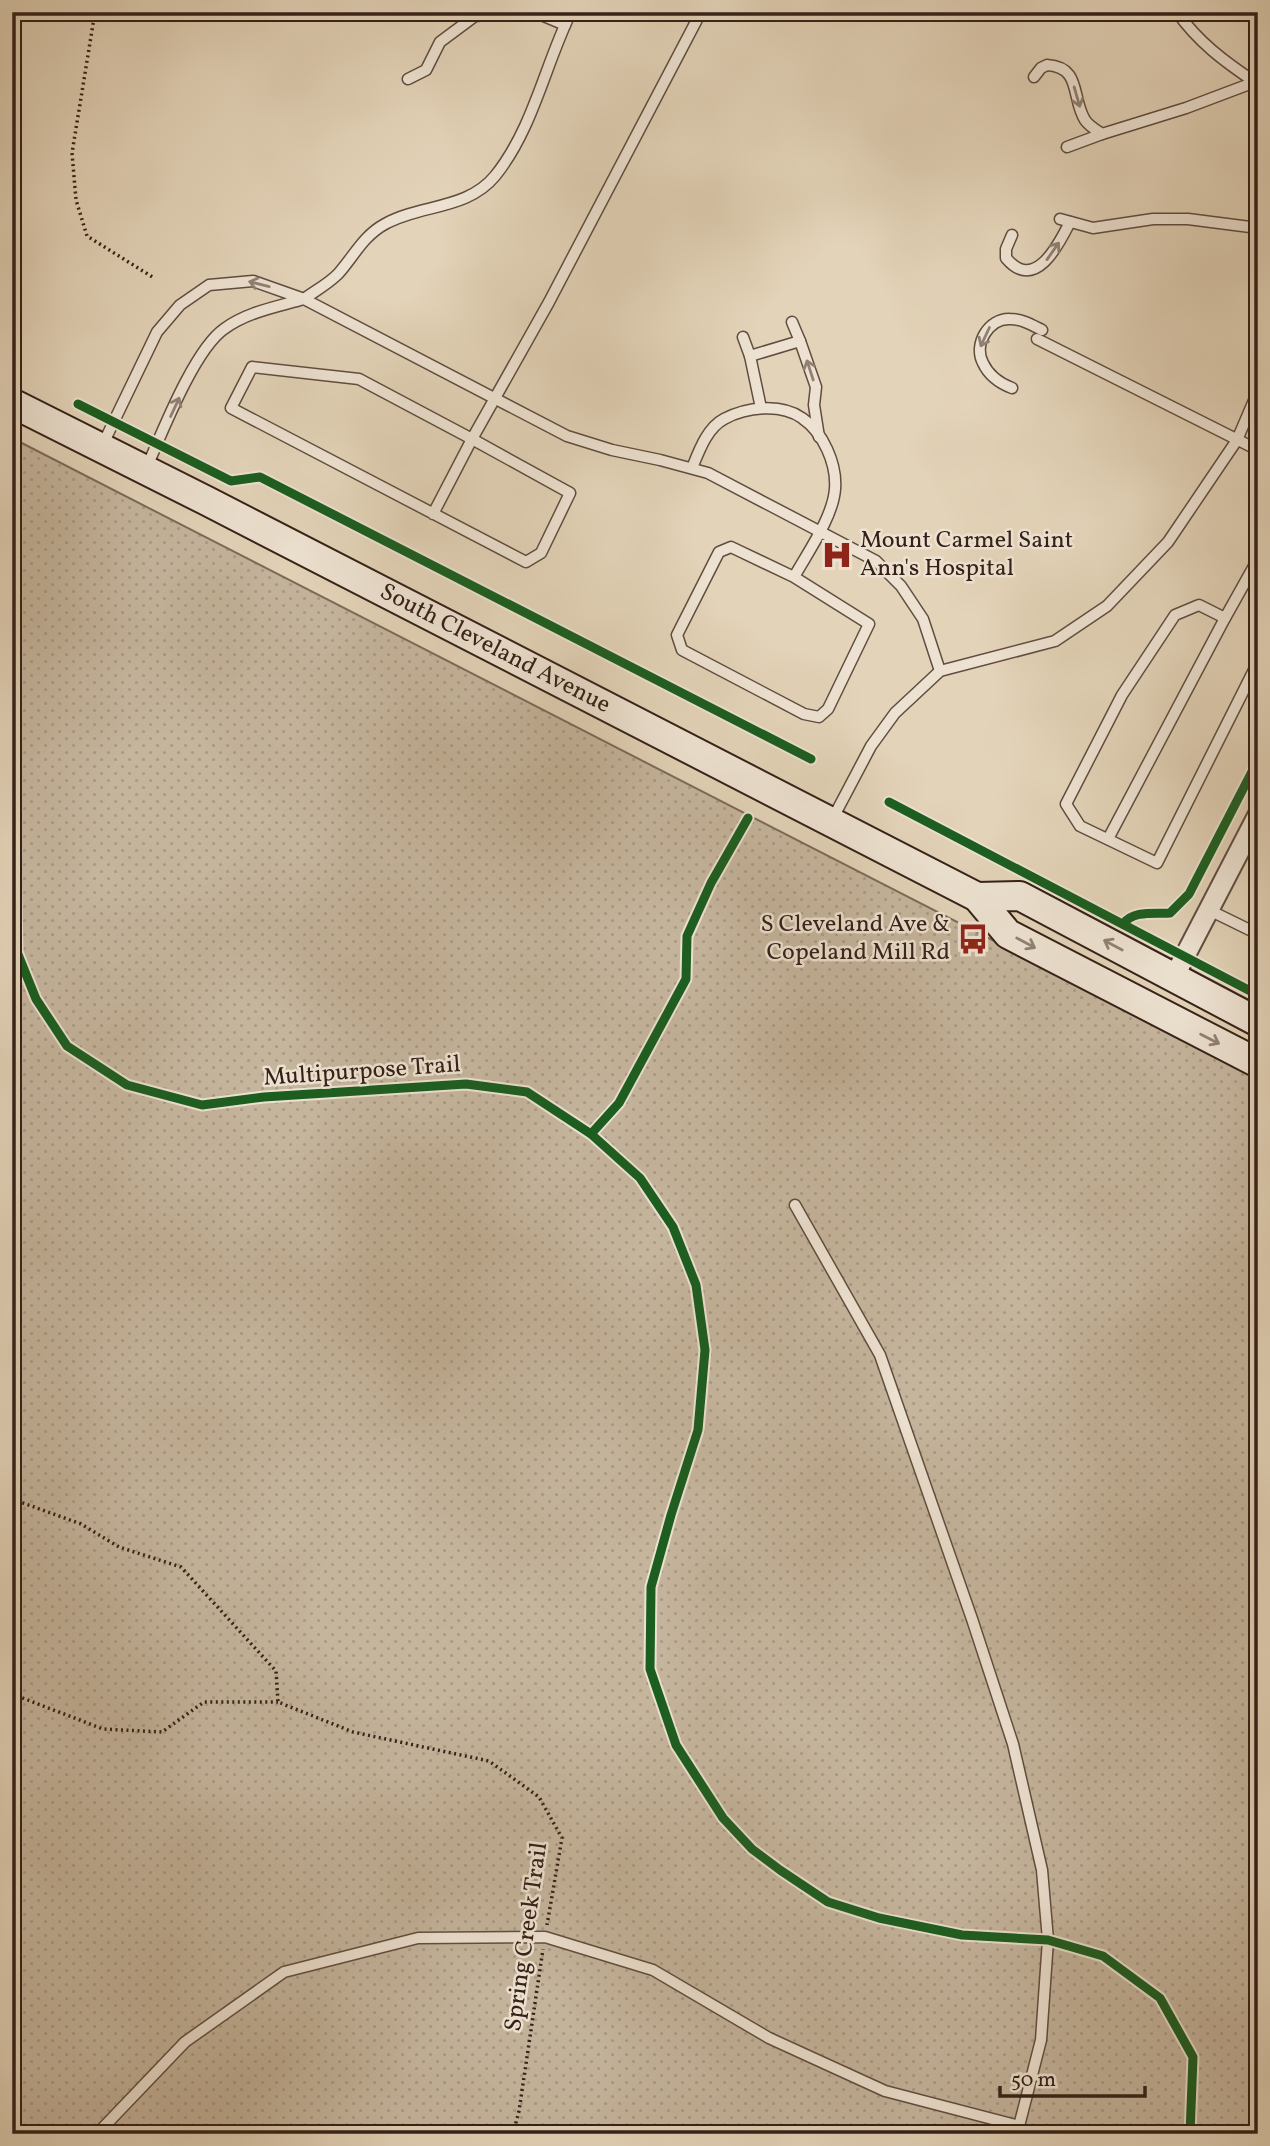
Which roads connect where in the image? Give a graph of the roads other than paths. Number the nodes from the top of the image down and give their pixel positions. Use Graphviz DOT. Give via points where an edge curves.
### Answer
graph roads {
  1 [pos="526,12"];
  2 [pos="534,12"];
  3 [pos="571,12"];
  4 [pos="701,12"];
  5 [pos="1177,12"];
  6 [pos="565,25"];
  7 [pos="1034,78"];
  8 [pos="408,79"];
  9 [pos="1257,82"];
  10 [pos="1102,134"];
  11 [pos="1067,146"];
  12 [pos="1258,228"];
  13 [pos="1012,235"];
  14 [pos="304,299"];
  15 [pos="792,322"];
  16 [pos="743,337"];
  17 [pos="800,341"];
  18 [pos="750,356"];
  19 [pos="1012,388"];
  20 [pos="1258,391"];
  21 [pos="495,399"];
  22 [pos="12,403"];
  23 [pos="761,408"];
  24 [pos="819,437"];
  25 [pos="472,439"];
  26 [pos="1237,440"];
  27 [pos="101,447"];
  28 [pos="1258,450"];
  29 [pos="692,468"];
  30 [pos="145,469"];
  31 [pos="433,514"];
  32 [pos="820,531"];
  33 [pos="1258,559"];
  34 [pos="794,577"];
  35 [pos="1225,618"];
  36 [pos="1258,662"];
  37 [pos="940,671"];
  38 [pos="1258,816"];
  39 [pos="831,822"];
  40 [pos="1108,839"];
  41 [pos="977,898"];
  42 [pos="1209,910"];
  43 [pos="1258,934"];
  44 [pos="1174,977"];
  45 [pos="1258,1022"];
  46 [pos="1258,1063"];
  47 [pos="795,1206"];
  48 [pos="1018,2130"];
  49 [pos="97,2134"];
  1 -- 8 [label="lane" via="475,16 440,42 426,70"];
  2 -- 6 [label="lane"];
  3 -- 6 [label="lane"];
  4 -- 21 [label="lane"];
  5 -- 9 [label="lane" via="1202,43"];
  6 -- 14 [label="lane" via="513,151 493,178 448,206 384,224 363,240 337,274"];
  7 -- 10 [label="lane, one-way" via="1047,65 1063,69 1071,76 1083,116"];
  9 -- 10 [label="lane"];
  10 -- 11 [label="lane"];
  13 -- 12 [label="lane, one-way" via="1006,258 1018,268 1033,269 1049,259 1065,220 1093,228 1153,219"];
  14 -- 21 [label="lane"];
  14 -- 27 [label="lane, one-way" via="253,281 209,285 180,305 157,332"];
  30 -- 14 [label="lane, one-way" via="196,362 222,330 252,313"];
  15 -- 17 [label="lane"];
  16 -- 18 [label="lane"];
  17 -- 18 [label="lane"];
  24 -- 17 [label="lane, one-way" via="816,387"];
  18 -- 23 [label="lane"];
  26 -- 19 [label="lane, one-way" via="1040,335 1025,321 999,320 982,340 981,361 993,378"];
  20 -- 26 [label="lane"];
  21 -- 25 [label="lane"];
  21 -- 29 [label="lane" via="567,436"];
  22 -- 27 [label="main road, South Cleveland Avenue"];
  23 -- 24 [label="lane" via="781,409 802,418"];
  23 -- 29 [label="lane" via="723,419 707,436"];
  24 -- 32 [label="lane" via="836,475 835,492"];
  25 -- 31 [label="lane"];
  25 -- 31 [label="lane" via="570,493 541,553 526,562"];
  25 -- 31 [label="lane" via="359,379 252,367 231,408"];
  26 -- 28 [label="lane"];
  26 -- 37 [label="lane" via="1168,542 1107,606 1055,641"];
  27 -- 30 [label="main road, South Cleveland Avenue"];
  29 -- 32 [label="lane"];
  30 -- 39 [label="main road, South Cleveland Avenue"];
  32 -- 34 [label="lane"];
  32 -- 37 [label="lane" via="876,561 901,586 923,619"];
  33 -- 35 [label="lane"];
  34 -- 34 [label="lane" via="869,624 828,709 819,717 682,650 677,635 719,552 731,547"];
  35 -- 40 [label="lane"];
  35 -- 40 [label="lane" via="1199,605 1175,615 1122,695 1066,804 1080,826"];
  36 -- 40 [label="lane" via="1157,863"];
  37 -- 39 [label="lane" via="895,713 871,746"];
  38 -- 42 [label="street"];
  39 -- 41 [label="main road, South Cleveland Avenue"];
  44 -- 41 [label="main road, one-way" via="1020,896"];
  41 -- 46 [label="main road, South Cleveland Avenue, one-way" via="1008,934"];
  42 -- 43 [label="lane"];
  42 -- 44 [label="street"];
  44 -- 45 [label="main road"];
  47 -- 48 [label="lane" via="880,1355 1013,1744 1042,1870 1048,1940 1041,2040"];
  48 -- 49 [label="lane" via="885,2091 769,2038 653,1970 545,1937 418,1938 284,1972 185,2042"];
}
